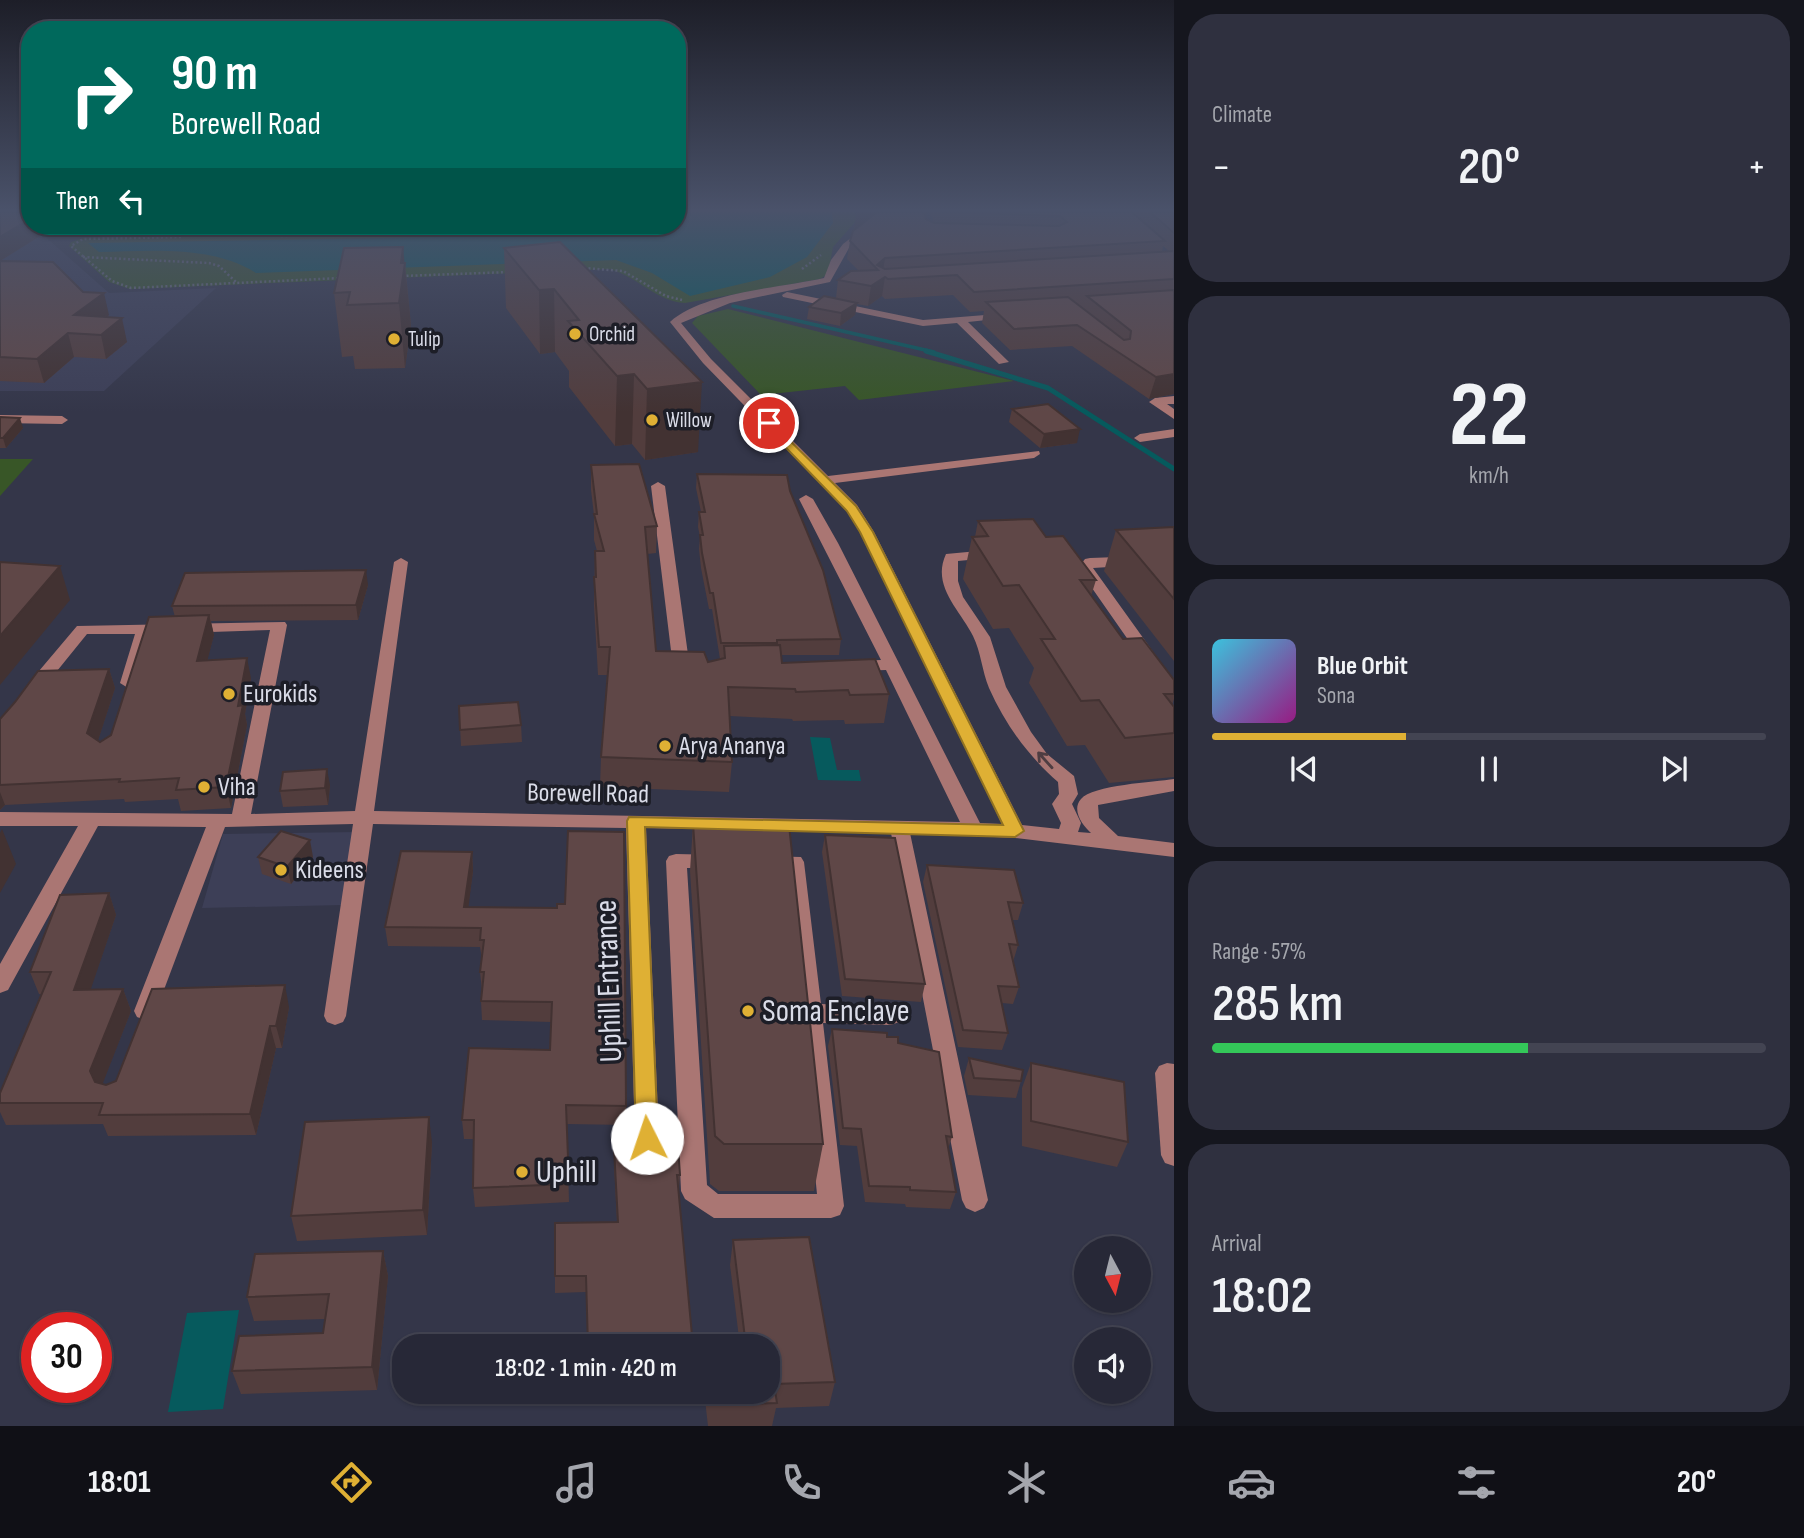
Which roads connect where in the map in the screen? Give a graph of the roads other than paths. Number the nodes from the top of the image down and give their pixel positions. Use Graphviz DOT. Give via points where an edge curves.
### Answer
graph roads {
  1 [pos="828,279"];
  2 [pos="787,295"];
  3 [pos="1025,314"];
  4 [pos="958,318"];
  5 [pos="1003,362"];
  6 [pos="1174,400"];
  7 [pos="1174,415"];
  8 [pos="0,419"];
  9 [pos="62,420"];
  10 [pos="1174,433"];
  11 [pos="1140,438"];
  12 [pos="1034,454"];
  13 [pos="825,480"];
  14 [pos="658,486"];
  15 [pos="806,499"];
  16 [pos="1006,553"];
  17 [pos="1174,559"];
  18 [pos="401,562"];
  19 [pos="145,629"];
  20 [pos="891,665"];
  21 [pos="835,666"];
  22 [pos="709,667"];
  23 [pos="1174,693"];
  24 [pos="25,700"];
  25 [pos="121,704"];
  26 [pos="1067,780"];
  27 [pos="1174,785"];
  28 [pos="1102,796"];
  29 [pos="362,817"];
  30 [pos="0,819"];
  31 [pos="91,821"];
  32 [pos="229,821"];
  33 [pos="636,821"];
  34 [pos="695,822"];
  35 [pos="732,823"];
  36 [pos="899,826"];
  37 [pos="974,830"];
  38 [pos="1015,831"];
  39 [pos="1067,837"];
  40 [pos="1112,842"];
  41 [pos="1174,850"];
  42 [pos="700,862"];
  43 [pos="736,862"];
  44 [pos="0,984"];
  45 [pos="810,1013"];
  46 [pos="335,1016"];
  47 [pos="891,1016"];
  48 [pos="138,1029"];
  49 [pos="1170,1074"];
  50 [pos="647,1138"];
  51 [pos="1174,1155"];
  52 [pos="975,1200"];
  1 -- 13 [label="street" via="686,314 675,322 707,361"];
  2 -- 4 [label="street" via="923,323"];
  3 -- 4 [label="street"];
  4 -- 5 [label="street"];
  6 -- 7 [label="street" via="1155,402"];
  8 -- 9 [label="street"];
  10 -- 11 [label="street"];
  12 -- 13 [label="street"];
  13 -- 38 [label="street" via="867,532"];
  14 -- 22 [label="street" via="681,667"];
  15 -- 20 [label="street"];
  26 -- 16 [label="street, one-way" via="1041,758 1023,734 997,687 982,636 955,597 950,581 951,557"];
  17 -- 23 [label="street" via="1090,562 1085,568"];
  18 -- 29 [label="street"];
  19 -- 24 [label="street" via="83,629"];
  19 -- 25 [label="street"];
  19 -- 32 [label="street" via="279,625"];
  20 -- 21 [label="street"];
  20 -- 37 [label="street"];
  26 -- 28 [label="street"];
  26 -- 39 [label="street" via="1069,794 1062,804 1072,823"];
  27 -- 28 [label="street"];
  28 -- 40 [label="street" via="1088,802 1089,820"];
  29 -- 32 [label="street, Borewell Road"];
  29 -- 33 [label="street, Borewell Road"];
  29 -- 46 [label="street"];
  30 -- 31 [label="street, Borewell Road"];
  31 -- 32 [label="street, Borewell Road"];
  31 -- 44 [label="street"];
  32 -- 48 [label="street"];
  33 -- 34 [label="street, Borewell Road"];
  33 -- 50 [label="street, Uphill Entrance"];
  34 -- 35 [label="street, Borewell Road"];
  34 -- 42 [label="street"];
  35 -- 36 [label="street, Borewell Road"];
  35 -- 43 [label="street"];
  36 -- 37 [label="street, Borewell Road"];
  36 -- 52 [label="street"];
  37 -- 38 [label="street, Borewell Road"];
  38 -- 39 [label="street, Borewell Road"];
  39 -- 40 [label="street, Borewell Road"];
  40 -- 41 [label="street, Borewell Road"];
  42 -- 43 [label="street"];
  42 -- 45 [label="street" via="677,861 677,875 694,1191 714,1206 831,1206"];
  43 -- 45 [label="street" via="794,862"];
  45 -- 47 [label="street"];
  49 -- 51 [label="street"];
}
